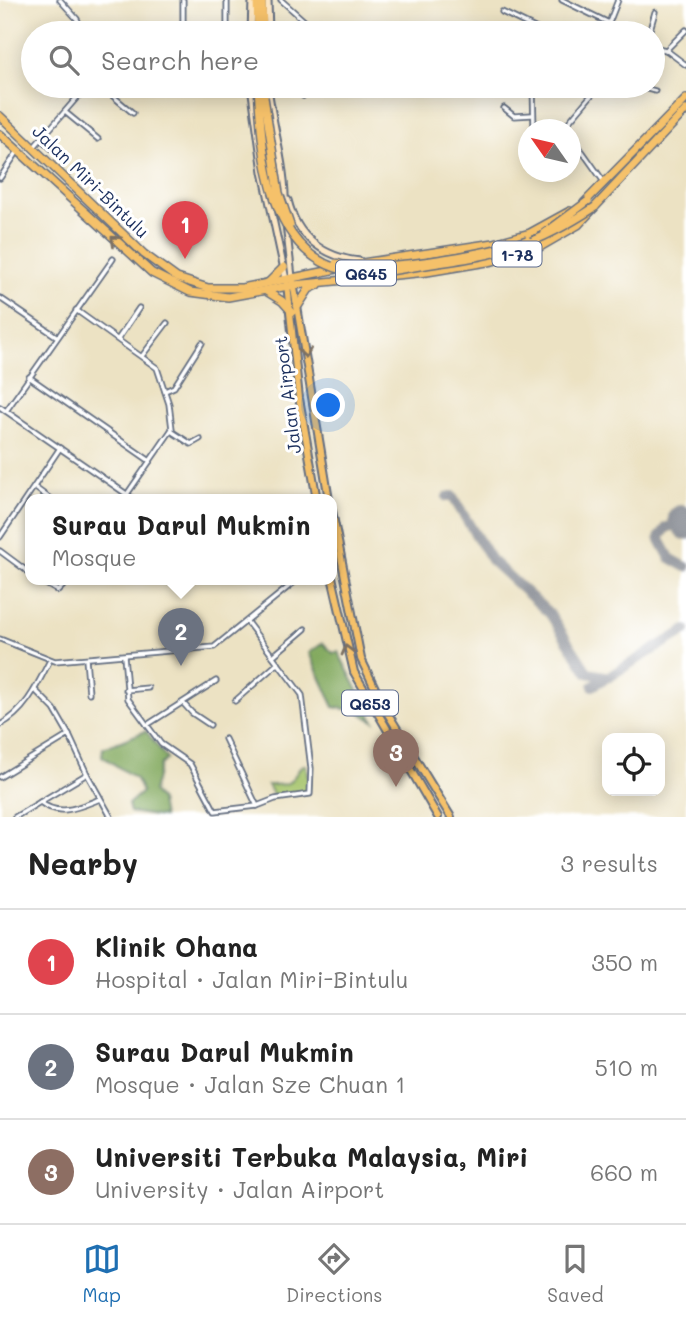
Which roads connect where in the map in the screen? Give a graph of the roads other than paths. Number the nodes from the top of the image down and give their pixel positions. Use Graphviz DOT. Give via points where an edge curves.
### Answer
graph roads {
  1 [pos="60,0"];
  2 [pos="183,0"];
  3 [pos="228,0"];
  4 [pos="254,0"];
  5 [pos="262,0"];
  6 [pos="268,0"];
  7 [pos="281,0"];
  8 [pos="562,0"];
  9 [pos="618,0"];
  10 [pos="502,12"];
  11 [pos="655,12"];
  12 [pos="78,21"];
  13 [pos="183,21"];
  14 [pos="227,21"];
  15 [pos="252,21"];
  16 [pos="257,21"];
  17 [pos="263,21"];
  18 [pos="269,21"];
  19 [pos="305,21"];
  20 [pos="520,21"];
  21 [pos="605,21"];
  22 [pos="610,21"];
  23 [pos="652,21"];
  24 [pos="686,30"];
  25 [pos="666,50"];
  26 [pos="686,65"];
  27 [pos="77,98"];
  28 [pos="115,98"];
  29 [pos="253,98"];
  30 [pos="263,98"];
  31 [pos="264,98"];
  32 [pos="266,98"];
  33 [pos="533,98"];
  34 [pos="590,98"];
  35 [pos="686,99"];
  36 [pos="504,108"];
  37 [pos="686,110"];
  38 [pos="65,112"];
  39 [pos="133,113"];
  40 [pos="532,115"];
  41 [pos="0,116"];
  42 [pos="533,119"];
  43 [pos="573,119"];
  44 [pos="0,134"];
  45 [pos="20,135"];
  46 [pos="98,139"];
  47 [pos="42,140"];
  48 [pos="35,149"];
  49 [pos="581,149"];
  50 [pos="18,151"];
  51 [pos="64,160"];
  52 [pos="0,178"];
  53 [pos="606,184"];
  54 [pos="286,194"];
  55 [pos="588,201"];
  56 [pos="595,207"];
  57 [pos="113,259"];
  58 [pos="376,260"];
  59 [pos="284,267"];
  60 [pos="290,282"];
  61 [pos="322,284"];
  62 [pos="265,287"];
  63 [pos="0,298"];
  64 [pos="139,308"];
  65 [pos="295,309"];
  66 [pos="76,310"];
  67 [pos="166,323"];
  68 [pos="56,337"];
  69 [pos="118,339"];
  70 [pos="202,343"];
  71 [pos="142,356"];
  72 [pos="29,377"];
  73 [pos="165,391"];
  74 [pos="0,407"];
  75 [pos="6,411"];
  76 [pos="171,431"];
  77 [pos="200,439"];
  78 [pos="60,448"];
  79 [pos="150,461"];
  80 [pos="34,487"];
  81 [pos="29,494"];
  82 [pos="44,494"];
  83 [pos="127,494"];
  84 [pos="316,494"];
  85 [pos="328,494"];
  86 [pos="25,500"];
  87 [pos="0,537"];
  88 [pos="337,539"];
  89 [pos="0,551"];
  90 [pos="25,570"];
  91 [pos="48,585"];
  92 [pos="64,585"];
  93 [pos="291,585"];
  94 [pos="333,585"];
  95 [pos="247,622"];
  96 [pos="305,629"];
  97 [pos="0,639"];
  98 [pos="124,656"];
  99 [pos="273,656"];
  100 [pos="86,659"];
  101 [pos="49,661"];
  102 [pos="278,663"];
  103 [pos="216,681"];
  104 [pos="148,688"];
  105 [pos="35,690"];
  106 [pos="126,690"];
  107 [pos="89,694"];
  108 [pos="235,701"];
  109 [pos="183,703"];
  110 [pos="0,725"];
  111 [pos="147,725"];
  112 [pos="210,725"];
  113 [pos="69,735"];
  114 [pos="225,739"];
  115 [pos="87,774"];
  116 [pos="0,777"];
  117 [pos="100,799"];
  118 [pos="441,801"];
  119 [pos="40,802"];
  120 [pos="257,806"];
  121 [pos="15,817"];
  122 [pos="111,817"];
  123 [pos="438,817"];
  124 [pos="444,817"];
  125 [pos="451,817"];
  1 -- 12 [label="street"];
  2 -- 13 [label="street"];
  3 -- 14 [label="street"];
  4 -- 15 [label="main road"];
  4 -- 16 [label="highway"];
  5 -- 17 [label="highway"];
  6 -- 18 [label="main road"];
  7 -- 19 [label="street"];
  8 -- 21 [label="street"];
  9 -- 22 [label="street"];
  10 -- 20 [label="street"];
  11 -- 23 [label="street"];
  24 -- 25 [label="street"];
  25 -- 26 [label="street"];
  27 -- 38 [label="street"];
  28 -- 39 [label="street"];
  29 -- 59 [label="main road"];
  30 -- 56 [label="highway, Q645, bridge" via="264,137 280,216 299,246 346,271 374,272 496,255 545,238"];
  31 -- 55 [label="highway, Q645, bridge" via="284,213 304,243 333,262 369,268 509,247 547,232"];
  32 -- 54 [label="main road"];
  33 -- 40 [label="street"];
  34 -- 43 [label="street"];
  35 -- 53 [label="highway, Jalan Miri-Bintulu / 1-78"];
  36 -- 40 [label="street" via="514,116"];
  37 -- 56 [label="highway, Jalan Miri-Bintulu / 1-78"];
  38 -- 46 [label="street"];
  38 -- 47 [label="street"];
  40 -- 42 [label="street"];
  41 -- 45 [label="highway, Jalan Miri-Bintulu"];
  44 -- 50 [label="highway, Jalan Miri-Bintulu"];
  45 -- 48 [label="highway, Jalan Miri-Bintulu"];
  45 -- 50 [label="highway"];
  47 -- 48 [label="street"];
  47 -- 51 [label="street"];
  48 -- 50 [label="highway"];
  48 -- 62 [label="highway, Jalan Miri-Bintulu" via="144,254 177,278 208,288"];
  49 -- 53 [label="street"];
  50 -- 52 [label="street"];
  62 -- 50 [label="highway, Jalan Miri-Bintulu, one-way" via="209,296 174,286 152,273"];
  53 -- 55 [label="highway, Jalan Miri-Bintulu / 1-78"];
  54 -- 58 [label="main road" via="298,228 314,245 342,259"];
  54 -- 60 [label="main road"];
  55 -- 58 [label="highway, Jalan Miri-Bintulu / 1-78" via="544,227 513,238"];
  56 -- 61 [label="highway, Jalan Miri-Bintulu / 1-78" via="568,232 524,253 427,272"];
  57 -- 66 [label="street"];
  58 -- 60 [label="highway, Jalan Miri-Bintulu / 1-78"];
  59 -- 60 [label="main road"];
  59 -- 62 [label="highway"];
  60 -- 61 [label="highway, Jalan Miri-Bintulu / 1-78"];
  60 -- 62 [label="highway, Jalan Miri-Bintulu"];
  60 -- 65 [label="main road, Jalan Airport"];
  61 -- 65 [label="highway" via="309,289"];
  62 -- 65 [label="highway"];
  63 -- 68 [label="street"];
  64 -- 69 [label="street"];
  65 -- 84 [label="main road, Jalan Airport" via="299,398"];
  65 -- 85 [label="main road, Jalan Airport, one-way"];
  66 -- 68 [label="street"];
  66 -- 69 [label="street"];
  67 -- 71 [label="street"];
  68 -- 72 [label="street"];
  69 -- 71 [label="street"];
  70 -- 73 [label="street" via="174,387"];
  71 -- 73 [label="street" via="158,368"];
  72 -- 75 [label="street"];
  72 -- 79 [label="street"];
  73 -- 76 [label="street"];
  74 -- 75 [label="street"];
  75 -- 78 [label="street"];
  76 -- 77 [label="street" via="191,444"];
  76 -- 79 [label="street"];
  78 -- 80 [label="street"];
  78 -- 83 [label="street"];
  79 -- 83 [label="street"];
  80 -- 81 [label="street"];
  80 -- 82 [label="street"];
  86 -- 87 [label="street"];
  88 -- 118 [label="main road, Q653" via="368,675"];
  89 -- 90 [label="street"];
  91 -- 92 [label="street" via="58,591"];
  93 -- 95 [label="street"];
  123 -- 94 [label="main road, Q653, one-way" via="354,672"];
  95 -- 98 [label="street" via="214,648"];
  95 -- 99 [label="street"];
  96 -- 99 [label="street"];
  97 -- 101 [label="street"];
  98 -- 100 [label="street"];
  98 -- 106 [label="street"];
  99 -- 102 [label="street"];
  100 -- 101 [label="street"];
  100 -- 107 [label="street"];
  101 -- 105 [label="street"];
  102 -- 108 [label="street"];
  102 -- 120 [label="street" via="302,695 312,790 308,796"];
  103 -- 109 [label="street"];
  104 -- 106 [label="street"];
  105 -- 110 [label="street" via="15,716"];
  105 -- 113 [label="street" via="54,709"];
  106 -- 111 [label="street"];
  109 -- 111 [label="street"];
  109 -- 112 [label="street"];
  111 -- 120 [label="street" via="161,744 190,764 215,811"];
  113 -- 115 [label="street"];
  113 -- 116 [label="street"];
  114 -- 120 [label="street"];
  115 -- 117 [label="street"];
  115 -- 119 [label="street"];
  117 -- 119 [label="street" via="58,815 49,813"];
  117 -- 122 [label="street"];
  118 -- 124 [label="main road"];
  118 -- 125 [label="main road, Q653"];
  119 -- 121 [label="street"];
}
